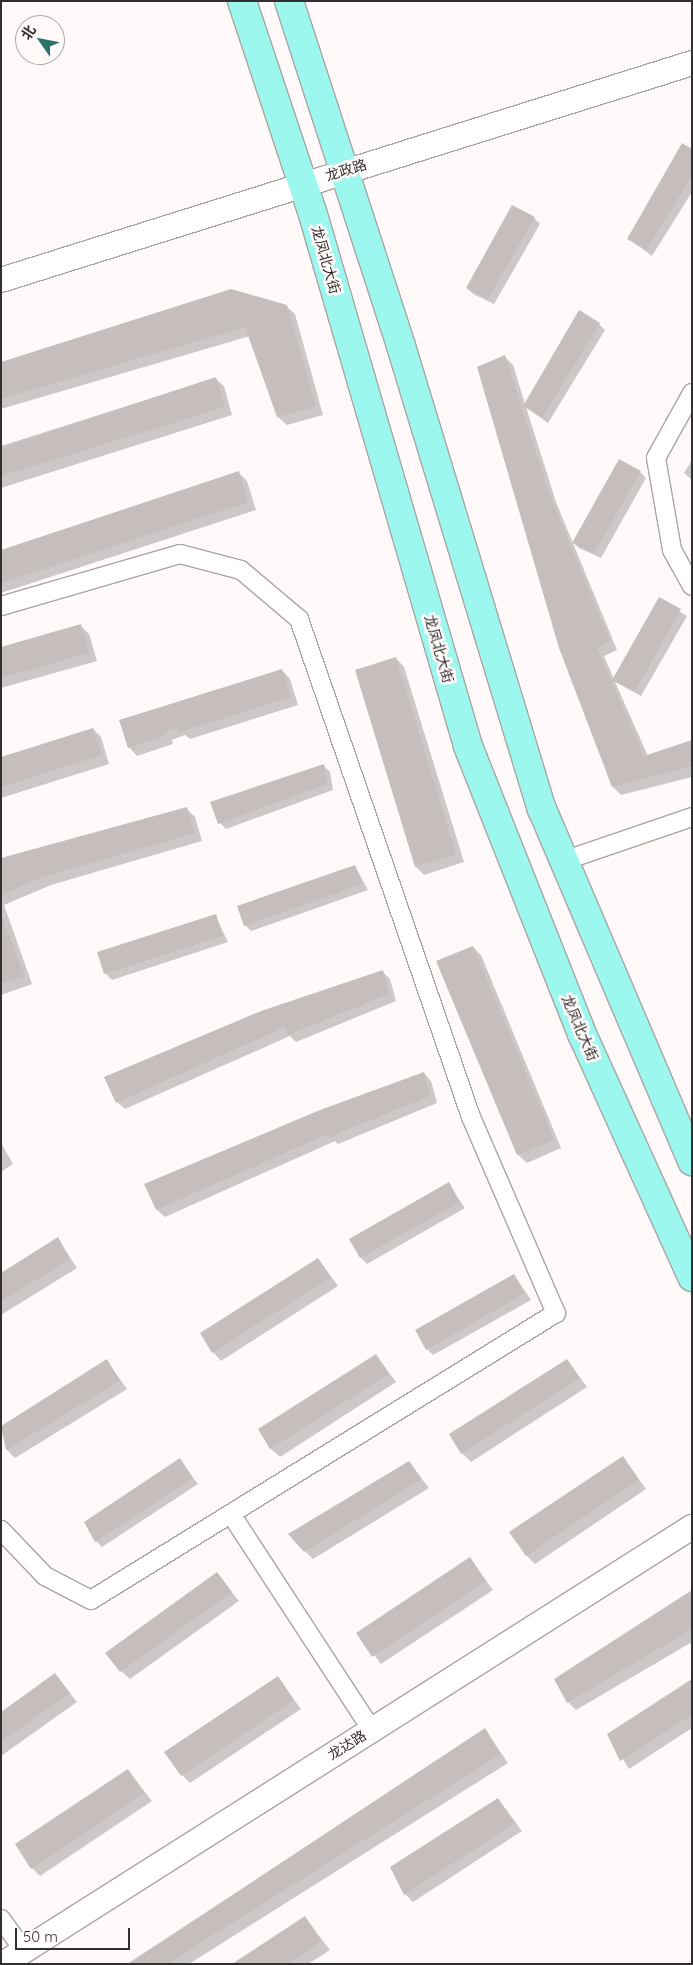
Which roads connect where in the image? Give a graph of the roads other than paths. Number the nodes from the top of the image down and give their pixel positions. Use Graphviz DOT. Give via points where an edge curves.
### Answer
graph roads {
  1 [pos="242,1"];
  2 [pos="289,1"];
  3 [pos="692,63"];
  4 [pos="344,171"];
  5 [pos="303,184"];
  6 [pos="1,280"];
  7 [pos="692,393"];
  8 [pos="692,586"];
  9 [pos="1,606"];
  10 [pos="692,817"];
  11 [pos="564,860"];
  12 [pos="692,1161"];
  13 [pos="692,1277"];
  14 [pos="231,1514"];
  15 [pos="692,1527"];
  16 [pos="1,1530"];
  17 [pos="372,1730"];
  18 [pos="1,1919"];
  19 [pos="24,1950"];
  20 [pos="3,1964"];
  1 -- 5 [label="main road, 龙凤北大街"];
  2 -- 4 [label="main road"];
  3 -- 4 [label="street, 龙政路"];
  4 -- 5 [label="street, 龙政路"];
  4 -- 11 [label="main road" via="542,809"];
  5 -- 6 [label="street, 龙政路"];
  5 -- 13 [label="main road, 龙凤北大街" via="468,746 582,1034"];
  7 -- 8 [label="street" via="656,458 672,550"];
  9 -- 14 [label="street" via="180,554 241,570 299,619 471,1117 556,1313"];
  10 -- 11 [label="street"];
  11 -- 12 [label="main road"];
  14 -- 16 [label="street" via="91,1600 45,1576"];
  14 -- 17 [label="street"];
  15 -- 17 [label="street, 龙达路"];
  17 -- 19 [label="street, 龙达路"];
  18 -- 19 [label="street"];
  19 -- 20 [label="street, 龙达路"];
}
